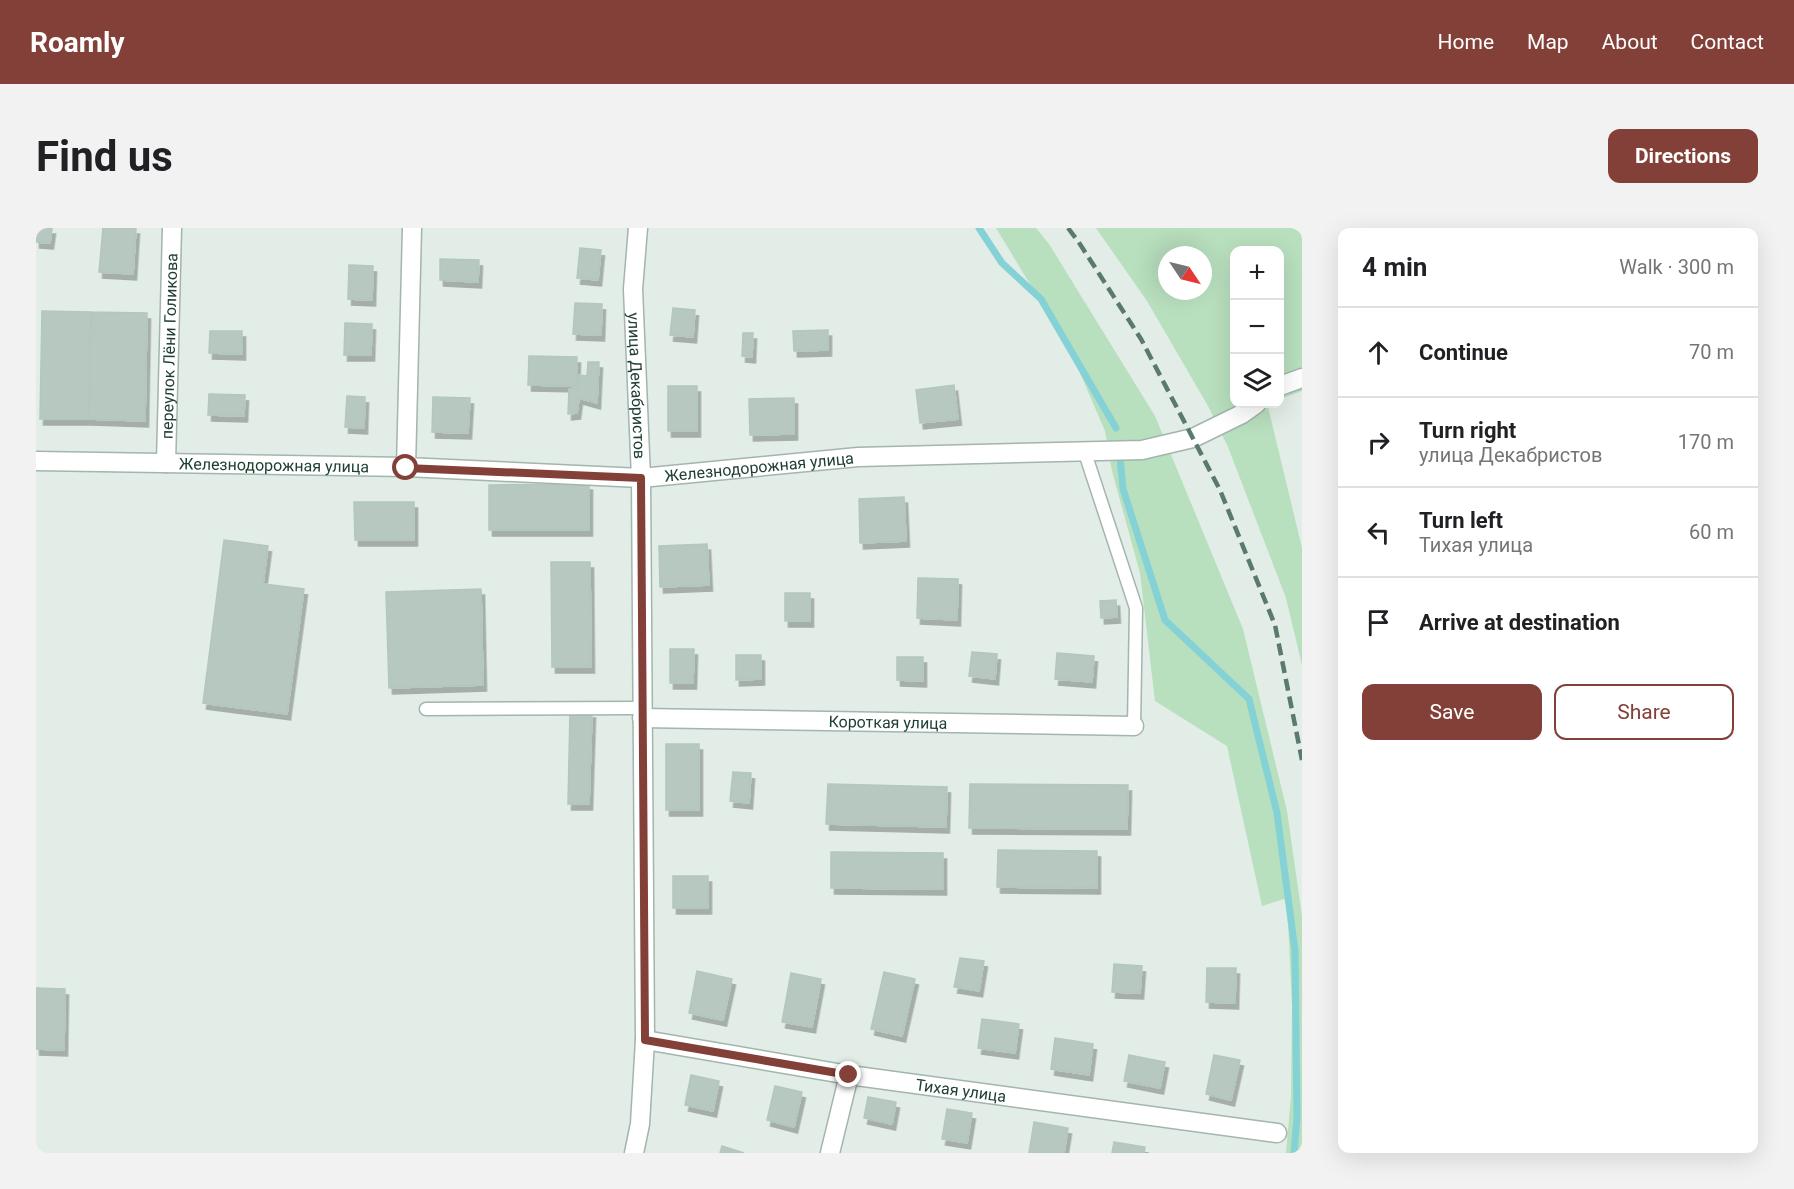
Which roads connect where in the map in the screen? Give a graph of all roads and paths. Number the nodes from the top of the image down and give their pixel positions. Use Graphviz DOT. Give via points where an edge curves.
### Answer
graph roads {
  1 [pos="172,228"];
  2 [pos="412,228"];
  3 [pos="638,228"];
  4 [pos="1302,378"];
  5 [pos="1284,385"];
  6 [pos="1250,408"];
  7 [pos="1085,453"];
  8 [pos="36,461"];
  9 [pos="166,463"];
  10 [pos="406,468"];
  11 [pos="641,478"];
  12 [pos="426,709"];
  13 [pos="642,713"];
  14 [pos="1134,726"];
  15 [pos="645,1040"];
  16 [pos="849,1075"];
  17 [pos="1277,1133"];
  18 [pos="634,1153"];
  19 [pos="830,1153"];
  1 -- 9 [label="street, переулок Лёни Голикова"];
  2 -- 10 [label="street"];
  3 -- 11 [label="street, улица Декабристов" via="633,289"];
  4 -- 5 [label="street"];
  6 -- 7 [label="street, Железнодорожная улица" via="1193,438 1142,450"];
  7 -- 11 [label="street, Железнодорожная улица" via="858,457"];
  7 -- 14 [label="lane" via="1136,608"];
  8 -- 9 [label="street, Железнодорожная улица"];
  9 -- 10 [label="street, Железнодорожная улица"];
  10 -- 11 [label="street, Железнодорожная улица"];
  11 -- 13 [label="street, улица Декабристов"];
  12 -- 13 [label="lane"];
  13 -- 14 [label="street, Короткая улица"];
  13 -- 15 [label="street, улица Декабристов"];
  15 -- 16 [label="street, Тихая улица"];
  15 -- 18 [label="street, улица Декабристов" via="640,1124"];
  16 -- 17 [label="street, Тихая улица"];
  16 -- 19 [label="street"];
}
